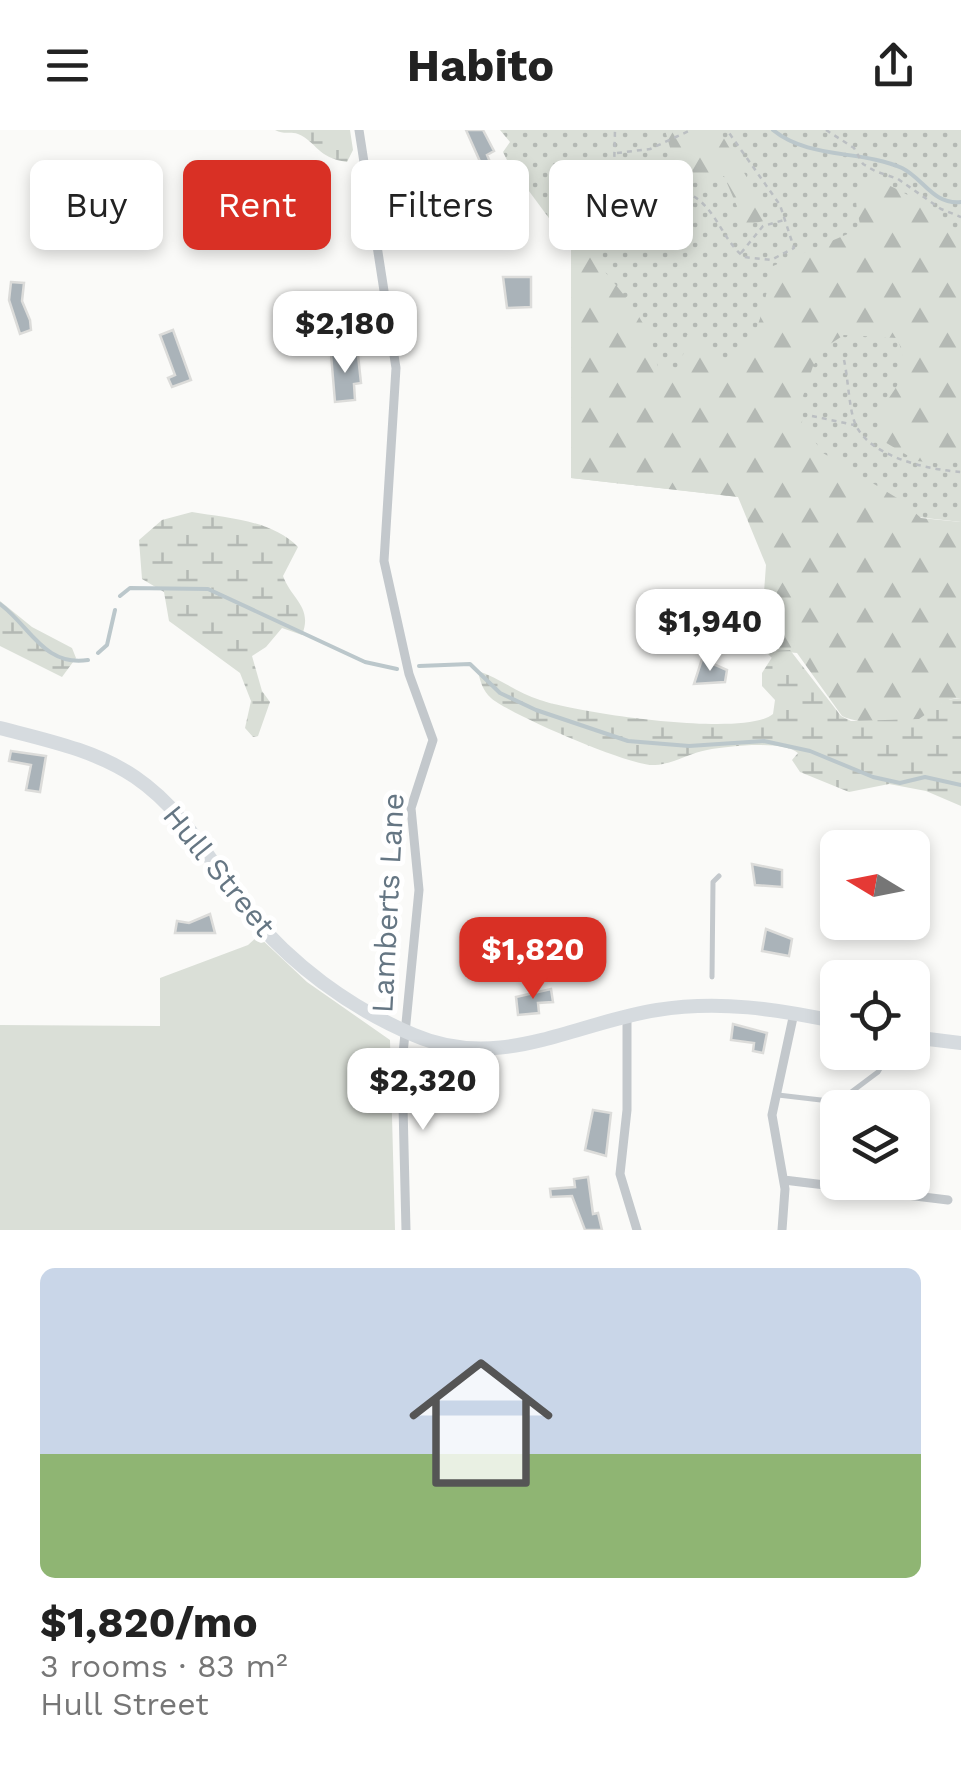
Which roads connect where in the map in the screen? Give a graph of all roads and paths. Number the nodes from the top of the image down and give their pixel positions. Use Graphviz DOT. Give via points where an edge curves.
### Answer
graph roads {
  1 [pos="359,130"];
  2 [pos="615,130"];
  3 [pos="691,130"];
  4 [pos="727,130"];
  5 [pos="826,130"];
  6 [pos="617,153"];
  7 [pos="615,160"];
  8 [pos="693,197"];
  9 [pos="961,217"];
  10 [pos="786,220"];
  11 [pos="740,254"];
  12 [pos="844,360"];
  13 [pos="812,416"];
  14 [pos="855,425"];
  15 [pos="961,472"];
  16 [pos="0,728"];
  17 [pos="720,876"];
  18 [pos="712,977"];
  19 [pos="794,1013"];
  20 [pos="627,1016"];
  21 [pos="820,1018"];
  22 [pos="406,1032"];
  23 [pos="930,1039"];
  24 [pos="961,1043"];
  25 [pos="879,1070"];
  26 [pos="776,1094"];
  27 [pos="784,1180"];
  28 [pos="948,1200"];
  29 [pos="406,1230"];
  30 [pos="637,1230"];
  31 [pos="782,1230"];
  1 -- 22 [label="street, Lamberts Lane" via="396,368 384,553 432,740 410,808 419,890"];
  2 -- 6 [label="path"];
  3 -- 6 [label="path" via="650,149"];
  4 -- 10 [label="path"];
  5 -- 9 [label="path" via="863,163"];
  6 -- 7 [label="path"];
  8 -- 11 [label="path" via="720,222"];
  10 -- 11 [label="path" via="764,226"];
  10 -- 11 [label="path" via="794,248 764,260"];
  12 -- 14 [label="path"];
  13 -- 14 [label="path"];
  14 -- 15 [label="path" via="906,462"];
  16 -- 22 [label="main road, Hull Street" via="90,754 136,778 183,820 283,949 330,988"];
  17 -- 18 [label="lane" via="713,882"];
  19 -- 20 [label="main road, Hull Street" via="706,1005"];
  19 -- 21 [label="main road, Hull Street"];
  19 -- 26 [label="street"];
  20 -- 22 [label="main road, Hull Street" via="506,1048 454,1047"];
  20 -- 30 [label="street" via="620,1174"];
  22 -- 29 [label="street, Lamberts Lane"];
  23 -- 24 [label="main road"];
  25 -- 26 [label="lane" via="838,1102"];
  26 -- 27 [label="street" via="772,1135"];
  27 -- 28 [label="street"];
  27 -- 31 [label="street"];
}
